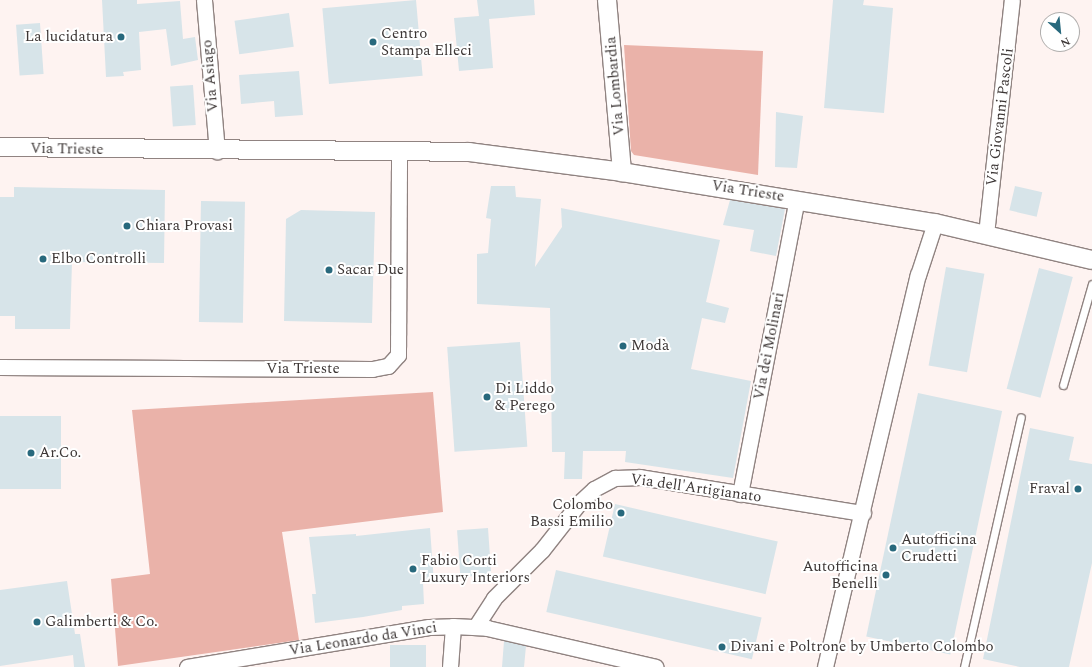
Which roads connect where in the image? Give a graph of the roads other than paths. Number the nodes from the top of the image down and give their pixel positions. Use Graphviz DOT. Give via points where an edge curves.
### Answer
graph roads {
  1 [pos="204,0"];
  2 [pos="607,0"];
  3 [pos="1012,0"];
  4 [pos="0,147"];
  5 [pos="217,151"];
  6 [pos="399,152"];
  7 [pos="622,172"];
  8 [pos="797,199"];
  9 [pos="935,223"];
  10 [pos="986,234"];
  11 [pos="1092,260"];
  12 [pos="1092,284"];
  13 [pos="0,367"];
  14 [pos="1063,385"];
  15 [pos="1021,417"];
  16 [pos="740,494"];
  17 [pos="863,513"];
  18 [pos="453,626"];
  19 [pos="476,626"];
  20 [pos="186,667"];
  21 [pos="450,667"];
  22 [pos="656,667"];
  23 [pos="826,667"];
  24 [pos="964,667"];
  1 -- 5 [label="street, Via Asiago"];
  2 -- 7 [label="street, Via Lombardia"];
  3 -- 10 [label="street, Via Giovanni Pascoli"];
  4 -- 5 [label="street, Via Trieste"];
  5 -- 6 [label="street, Via Trieste"];
  6 -- 7 [label="street, Via Trieste" via="469,152"];
  6 -- 13 [label="street, Via Trieste" via="398,355 388,366 372,369"];
  7 -- 8 [label="street, Via Trieste"];
  8 -- 9 [label="street, Via Trieste"];
  8 -- 16 [label="street, Via dei Molinari"];
  9 -- 10 [label="street, Via Trieste"];
  9 -- 17 [label="street" via="918,275"];
  10 -- 11 [label="street, Via Trieste"];
  12 -- 14 [label="lane"];
  15 -- 24 [label="lane"];
  16 -- 17 [label="street, Via dell'Artigianato"];
  16 -- 19 [label="street, Via dell'Artigianato" via="640,477 615,478 594,489 579,504 542,550 494,598"];
  17 -- 23 [label="street"];
  18 -- 19 [label="street, Via Leonardo da Vinci"];
  18 -- 20 [label="street, Via Leonardo da Vinci" via="429,626"];
  18 -- 21 [label="street"];
  19 -- 22 [label="street, Via Leonardo da Vinci"];
}
